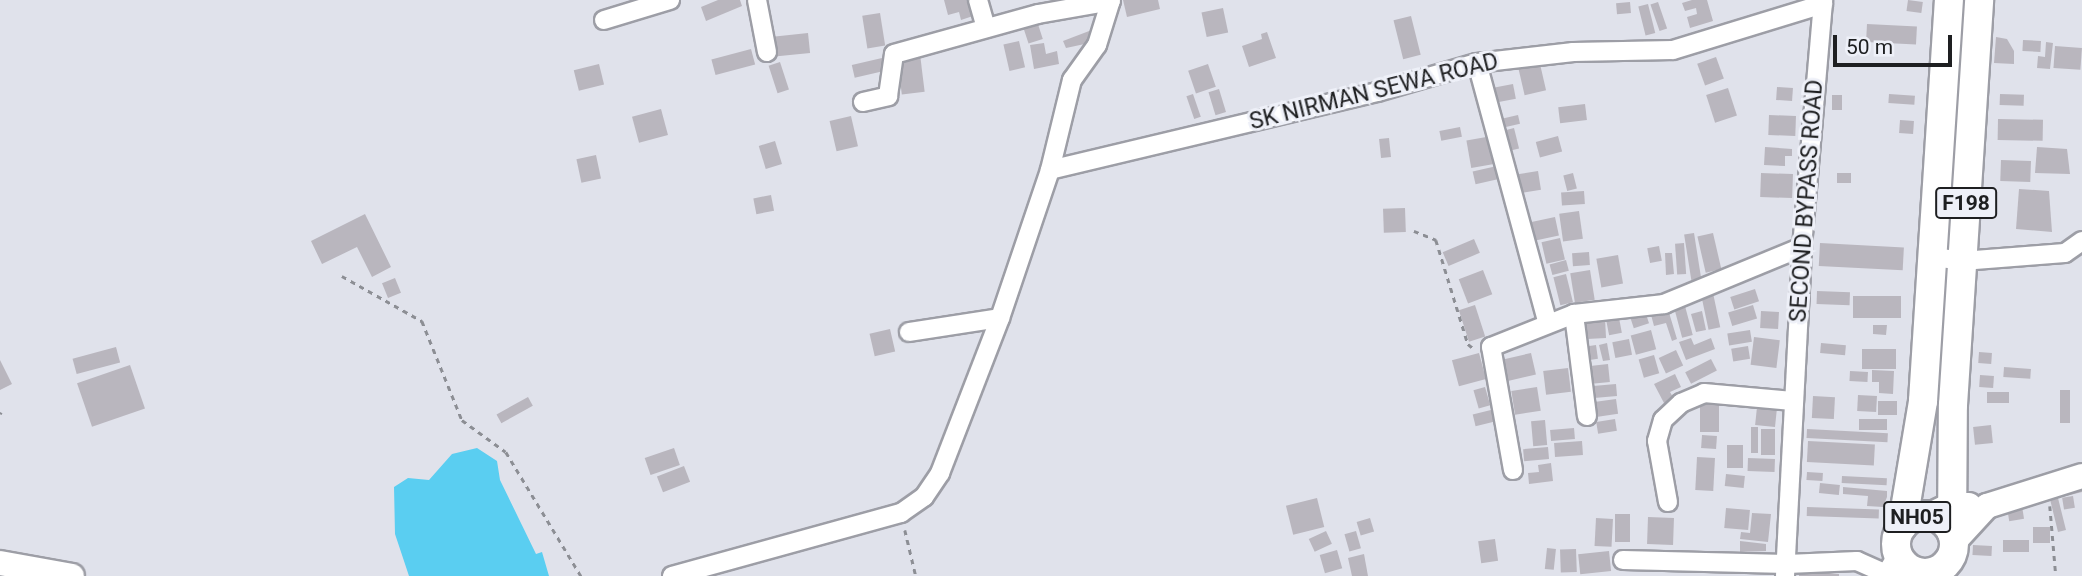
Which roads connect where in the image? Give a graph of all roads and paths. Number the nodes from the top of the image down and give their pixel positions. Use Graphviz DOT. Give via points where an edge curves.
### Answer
graph roads {
  1 [pos="670,0"];
  2 [pos="757,0"];
  3 [pos="978,0"];
  4 [pos="1949,0"];
  5 [pos="1979,0"];
  6 [pos="1111,1"];
  7 [pos="1823,2"];
  8 [pos="604,20"];
  9 [pos="986,28"];
  10 [pos="767,52"];
  11 [pos="1477,63"];
  12 [pos="863,102"];
  13 [pos="1050,170"];
  14 [pos="1415,231"];
  15 [pos="2081,246"];
  16 [pos="1802,247"];
  17 [pos="1934,257"];
  18 [pos="1962,261"];
  19 [pos="342,276"];
  20 [pos="1574,314"];
  21 [pos="1000,318"];
  22 [pos="1548,324"];
  23 [pos="909,332"];
  24 [pos="1490,347"];
  25 [pos="1793,401"];
  26 [pos="1587,416"];
  27 [pos="1513,470"];
  28 [pos="2082,476"];
  29 [pos="2046,485"];
  30 [pos="1668,502"];
  31 [pos="1987,506"];
  32 [pos="1940,510"];
  33 [pos="901,513"];
  34 [pos="1902,527"];
  35 [pos="1623,560"];
  36 [pos="1943,560"];
  37 [pos="0,563"];
  38 [pos="1897,569"];
  39 [pos="1786,570"];
  40 [pos="72,576"];
  41 [pos="581,576"];
  42 [pos="672,576"];
  43 [pos="916,576"];
  44 [pos="2056,576"];
  1 -- 8 [label="street"];
  2 -- 10 [label="street"];
  3 -- 9 [label="street"];
  4 -- 17 [label="main road, F198"];
  5 -- 18 [label="main road, F198"];
  6 -- 9 [label="street"];
  6 -- 13 [label="street" via="1097,45 1072,80"];
  7 -- 11 [label="street, SK NIRMAN SEWA ROAD" via="1672,50 1573,52"];
  7 -- 16 [label="street, SECOND BYPASS ROAD"];
  9 -- 12 [label="street" via="894,54 888,96"];
  11 -- 13 [label="street, SK NIRMAN SEWA ROAD" via="1377,92"];
  11 -- 22 [label="street"];
  13 -- 21 [label="street"];
  14 -- 24 [label="path" via="1436,240 1470,348"];
  15 -- 18 [label="street" via="2065,253"];
  16 -- 20 [label="street" via="1664,303"];
  16 -- 25 [label="street, SECOND BYPASS ROAD"];
  17 -- 18 [label="street"];
  17 -- 34 [label="main road, F198" via="1923,401"];
  18 -- 32 [label="main road, F198" via="1953,405"];
  19 -- 41 [label="path" via="422,321 462,420 506,452"];
  20 -- 22 [label="street"];
  20 -- 26 [label="street"];
  21 -- 23 [label="street"];
  21 -- 33 [label="street" via="940,473 924,497"];
  22 -- 24 [label="street"];
  24 -- 27 [label="street"];
  25 -- 30 [label="street" via="1704,393 1681,404 1663,420 1657,441"];
  25 -- 39 [label="street, SECOND BYPASS ROAD"];
  28 -- 29 [label="main road, NH05"];
  29 -- 31 [label="main road, NH05"];
  29 -- 44 [label="path"];
  31 -- 32 [label="main road, NH05"];
  31 -- 36 [label="main road, NH05"];
  32 -- 34 [label="main road, NH05"];
  32 -- 36 [label="main road, NH05"];
  33 -- 42 [label="street"];
  33 -- 43 [label="path"];
  34 -- 38 [label="main road, NH05" via="1896,540"];
  35 -- 39 [label="street"];
  36 -- 38 [label="main road, NH05" via="1919,572"];
  37 -- 40 [label="main road"];
  38 -- 39 [label="street" via="1857,561"];
}
